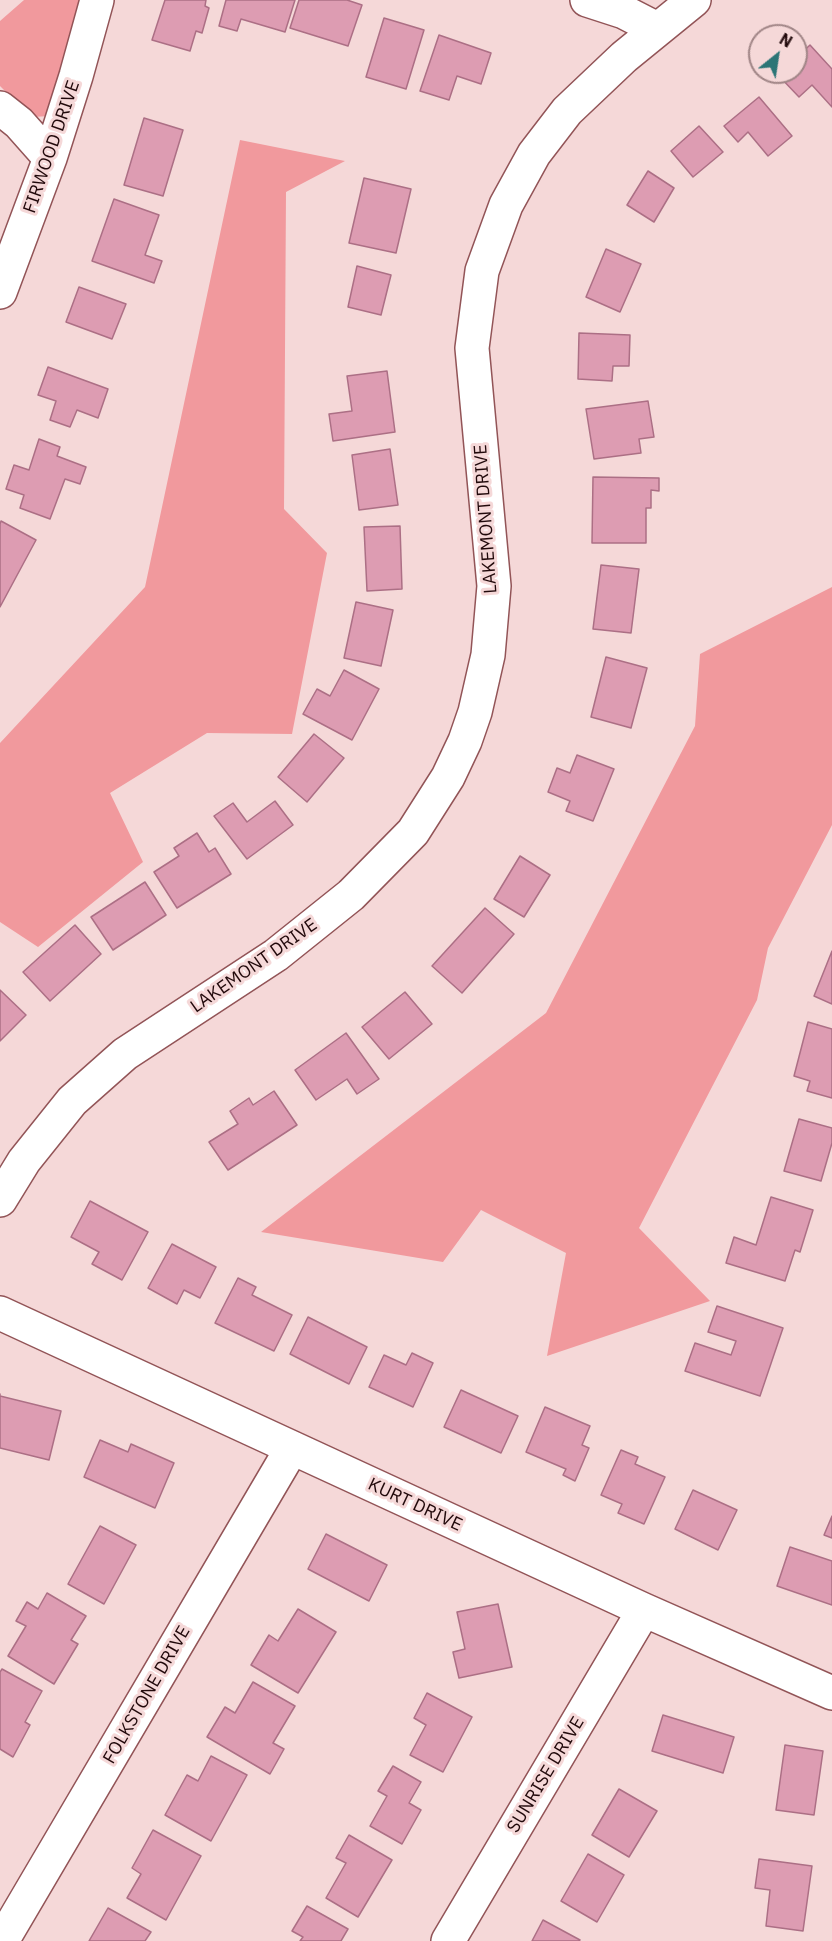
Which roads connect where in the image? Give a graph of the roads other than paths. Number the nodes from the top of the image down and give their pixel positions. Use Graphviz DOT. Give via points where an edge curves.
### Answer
graph roads {
  1 [pos="97,0"];
  2 [pos="587,0"];
  3 [pos="694,0"];
  4 [pos="657,29"];
  5 [pos="0,108"];
  6 [pos="50,158"];
  7 [pos="0,292"];
  8 [pos="0,1200"];
  9 [pos="0,1313"];
  10 [pos="291,1448"];
  11 [pos="644,1610"];
  12 [pos="832,1693"];
  13 [pos="2,1941"];
  14 [pos="448,1941"];
  1 -- 6 [label="street, FIRWOOD DRIVE"];
  2 -- 4 [label="street" via="624,12"];
  3 -- 4 [label="street, LAKEMONT DRIVE"];
  4 -- 8 [label="street, LAKEMONT DRIVE" via="567,111 534,154 506,205 482,271 471,348 494,586 488,655 480,689 465,741 448,777 413,832 351,895 276,955 125,1054 72,1101 24,1161"];
  5 -- 6 [label="street"];
  6 -- 7 [label="street, FIRWOOD DRIVE"];
  9 -- 10 [label="street, KURT DRIVE"];
  10 -- 11 [label="street, KURT DRIVE"];
  10 -- 13 [label="street, FOLKSTONE DRIVE"];
  11 -- 12 [label="street, KURT DRIVE"];
  11 -- 14 [label="street, SUNRISE DRIVE"];
}
